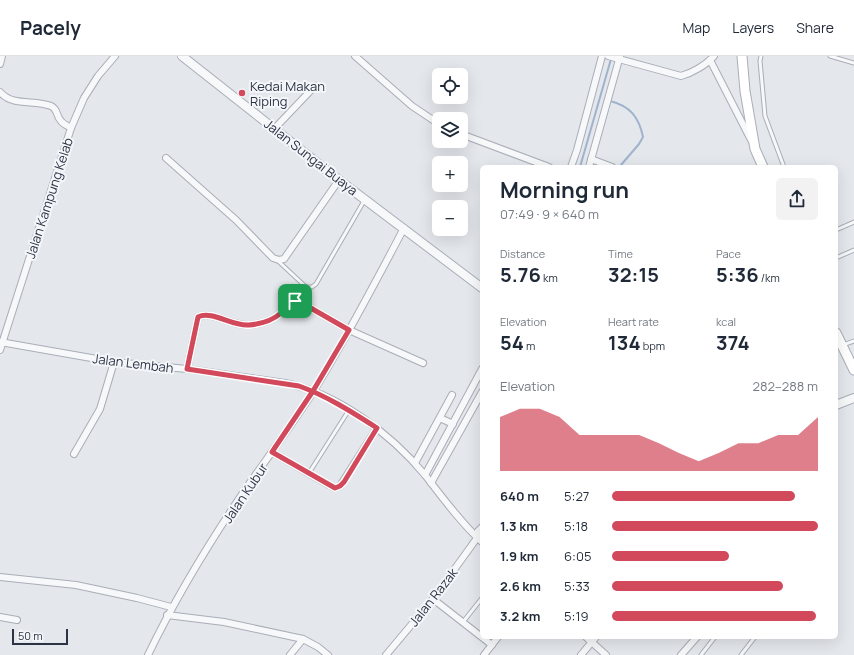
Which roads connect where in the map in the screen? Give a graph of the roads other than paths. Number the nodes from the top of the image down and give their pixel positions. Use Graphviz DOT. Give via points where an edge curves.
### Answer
graph roads {
  1 [pos="2,56"];
  2 [pos="115,56"];
  3 [pos="182,56"];
  4 [pos="355,56"];
  5 [pos="602,56"];
  6 [pos="608,56"];
  7 [pos="742,56"];
  8 [pos="761,56"];
  9 [pos="830,56"];
  10 [pos="618,58"];
  11 [pos="712,58"];
  12 [pos="854,63"];
  13 [pos="0,64"];
  14 [pos="315,86"];
  15 [pos="0,92"];
  16 [pos="432,119"];
  17 [pos="71,128"];
  18 [pos="275,128"];
  19 [pos="468,137"];
  20 [pos="755,149"];
  21 [pos="166,158"];
  22 [pos="591,159"];
  23 [pos="543,165"];
  24 [pos="572,165"];
  25 [pos="590,165"];
  26 [pos="607,165"];
  27 [pos="762,165"];
  28 [pos="783,165"];
  29 [pos="339,180"];
  30 [pos="365,200"];
  31 [pos="854,222"];
  32 [pos="404,228"];
  33 [pos="838,229"];
  34 [pos="854,250"];
  35 [pos="838,257"];
  36 [pos="276,259"];
  37 [pos="480,286"];
  38 [pos="349,330"];
  39 [pos="838,337"];
  40 [pos="854,341"];
  41 [pos="1,342"];
  42 [pos="842,345"];
  43 [pos="0,350"];
  44 [pos="114,362"];
  45 [pos="423,362"];
  46 [pos="187,369"];
  47 [pos="854,370"];
  48 [pos="480,373"];
  49 [pos="313,391"];
  50 [pos="452,395"];
  51 [pos="480,396"];
  52 [pos="854,398"];
  53 [pos="838,404"];
  54 [pos="349,410"];
  55 [pos="440,418"];
  56 [pos="453,424"];
  57 [pos="377,428"];
  58 [pos="272,452"];
  59 [pos="74,454"];
  60 [pos="415,464"];
  61 [pos="309,473"];
  62 [pos="425,475"];
  63 [pos="431,483"];
  64 [pos="480,529"];
  65 [pos="480,540"];
  66 [pos="0,577"];
  67 [pos="433,599"];
  68 [pos="480,601"];
  69 [pos="171,607"];
  70 [pos="167,616"];
  71 [pos="0,617"];
  72 [pos="17,620"];
  73 [pos="463,622"];
  74 [pos="480,635"];
  75 [pos="303,639"];
  76 [pos="484,639"];
  77 [pos="496,639"];
  78 [pos="588,639"];
  79 [pos="594,639"];
  80 [pos="695,639"];
  81 [pos="713,639"];
  82 [pos="753,639"];
  83 [pos="591,642"];
  84 [pos="492,645"];
  85 [pos="148,655"];
  86 [pos="290,655"];
  87 [pos="328,655"];
  88 [pos="386,655"];
  89 [pos="484,655"];
  90 [pos="581,655"];
  91 [pos="606,655"];
  92 [pos="681,655"];
  93 [pos="701,655"];
  94 [pos="740,655"];
  1 -- 13 [label="street"];
  2 -- 17 [label="street, Jalan Kampung Kelab" via="84,98"];
  3 -- 18 [label="street, Jalan Sungai Buaya"];
  4 -- 16 [label="street" via="412,106"];
  5 -- 24 [label="street"];
  6 -- 10 [label="street"];
  7 -- 20 [label="main road"];
  8 -- 28 [label="lane" via="765,116"];
  9 -- 12 [label="lane"];
  10 -- 11 [label="street" via="681,76 687,75"];
  10 -- 22 [label="street"];
  11 -- 20 [label="street"];
  14 -- 18 [label="street"];
  15 -- 17 [label="street" via="5,97 22,103 52,106 60,121"];
  17 -- 41 [label="street, Jalan Kampung Kelab"];
  18 -- 29 [label="street, Jalan Sungai Buaya"];
  19 -- 23 [label="street"];
  20 -- 27 [label="main road"];
  21 -- 36 [label="street"];
  22 -- 25 [label="street"];
  22 -- 26 [label="street"];
  29 -- 30 [label="street, Jalan Sungai Buaya"];
  29 -- 36 [label="street" via="284,259"];
  30 -- 32 [label="street, Jalan Sungai Buaya"];
  30 -- 36 [label="lane" via="312,287 306,287"];
  31 -- 33 [label="lane"];
  32 -- 37 [label="street, Jalan Sungai Buaya"];
  32 -- 38 [label="street, Jalan Kubur"];
  34 -- 35 [label="lane"];
  38 -- 45 [label="street"];
  38 -- 46 [label="street" via="295,301 270,321 248,325 203,315 198,317"];
  38 -- 49 [label="street, Jalan Kubur"];
  39 -- 42 [label="main road"];
  40 -- 42 [label="lane"];
  41 -- 43 [label="street, Jalan Kampung Kelab"];
  41 -- 44 [label="street, Jalan Lembah"];
  42 -- 47 [label="main road"];
  44 -- 46 [label="street, Jalan Lembah"];
  44 -- 59 [label="street" via="100,409"];
  46 -- 49 [label="street, Jalan Lembah" via="284,383"];
  48 -- 56 [label="street"];
  49 -- 54 [label="street, Jalan Lembah"];
  49 -- 58 [label="street, Jalan Kubur"];
  50 -- 55 [label="street"];
  51 -- 63 [label="street"];
  52 -- 53 [label="street"];
  54 -- 57 [label="street, Jalan Lembah"];
  54 -- 61 [label="lane"];
  55 -- 56 [label="street"];
  55 -- 60 [label="street"];
  56 -- 62 [label="street"];
  57 -- 60 [label="street, Jalan Lembah"];
  57 -- 61 [label="street" via="340,486 335,488"];
  58 -- 61 [label="street"];
  58 -- 69 [label="street, Jalan Kubur"];
  60 -- 62 [label="street, Jalan Lembah"];
  62 -- 63 [label="street, Jalan Lembah"];
  63 -- 65 [label="street, Jalan Lembah"];
  64 -- 65 [label="street, Jalan Razak"];
  65 -- 67 [label="street, Jalan Razak"];
  66 -- 69 [label="street" via="76,585"];
  67 -- 73 [label="street"];
  67 -- 88 [label="street, Jalan Razak"];
  68 -- 73 [label="lane"];
  69 -- 70 [label="street, Jalan Kubur"];
  70 -- 75 [label="street" via="224,622"];
  70 -- 85 [label="street, Jalan Kubur"];
  71 -- 72 [label="street"];
  73 -- 74 [label="street"];
  75 -- 86 [label="street"];
  75 -- 87 [label="street"];
  76 -- 84 [label="street"];
  77 -- 84 [label="street"];
  78 -- 83 [label="street"];
  79 -- 83 [label="street"];
  80 -- 92 [label="street"];
  81 -- 93 [label="lane"];
  82 -- 94 [label="lane"];
  83 -- 90 [label="street"];
  83 -- 91 [label="street"];
  84 -- 89 [label="street"];
}
